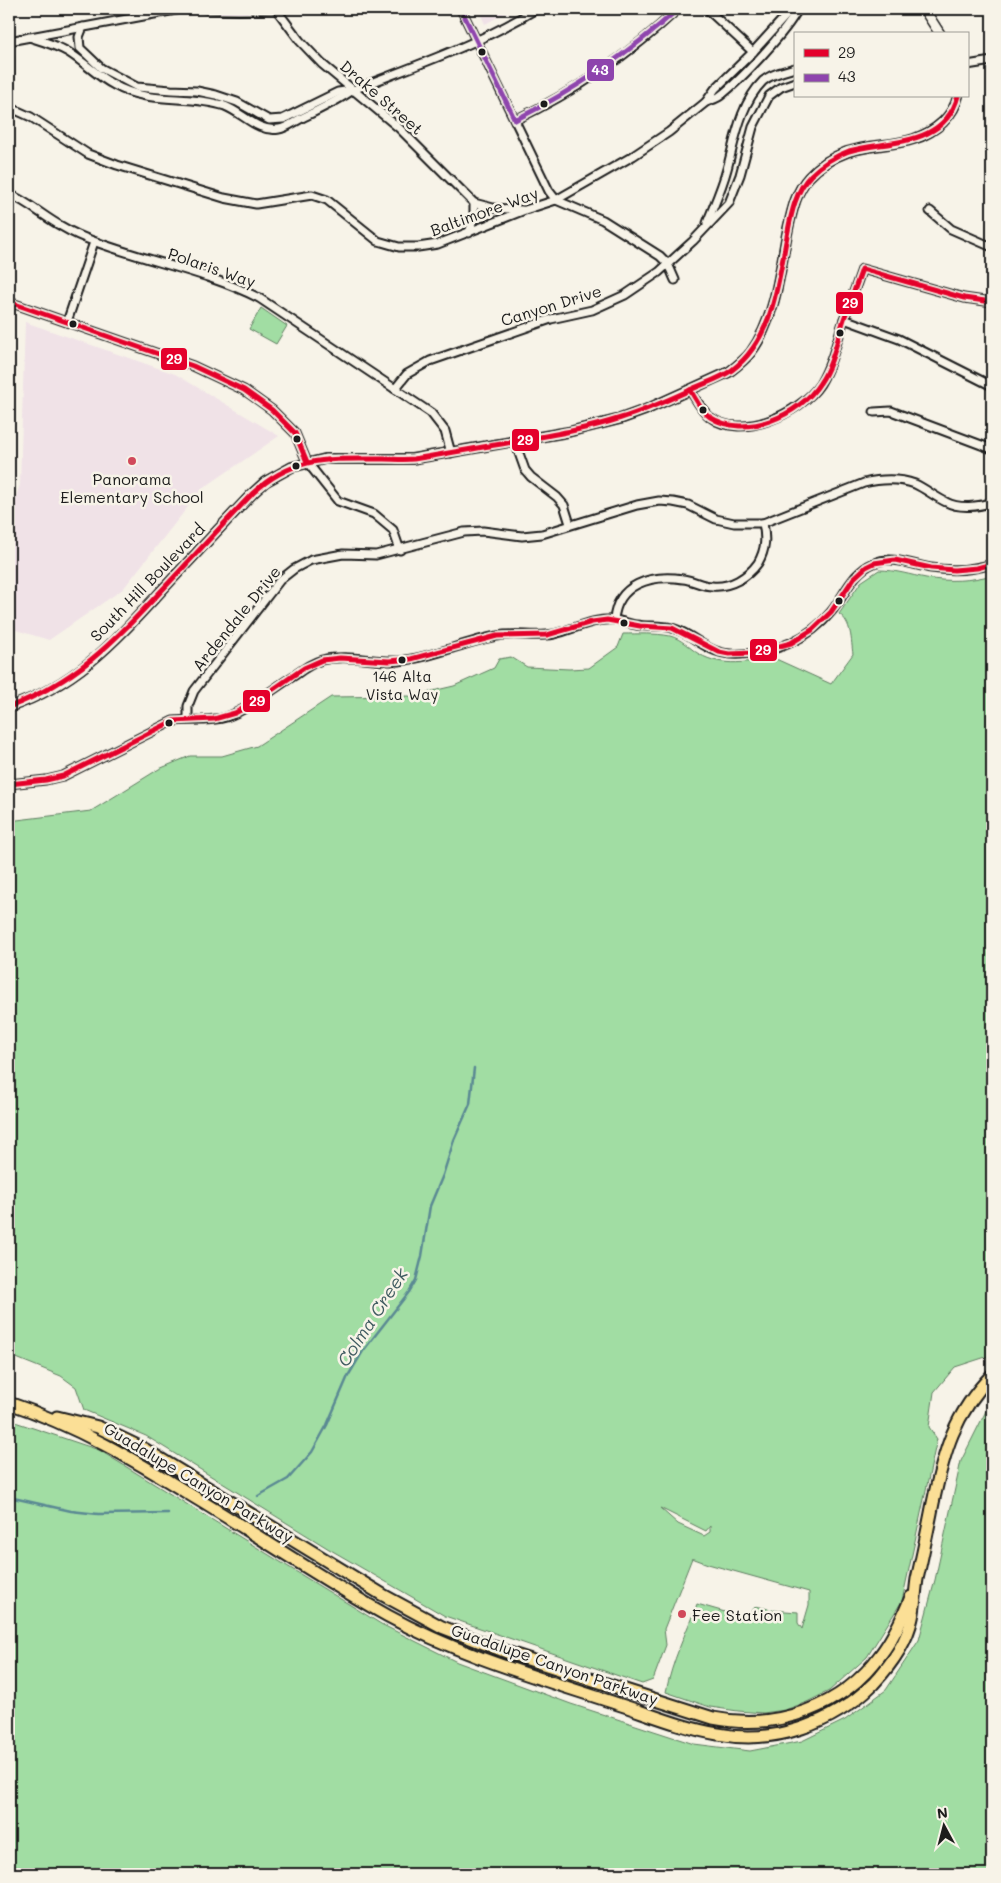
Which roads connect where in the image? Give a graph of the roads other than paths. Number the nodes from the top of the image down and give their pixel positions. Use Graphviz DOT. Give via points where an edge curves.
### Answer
graph roads {
  1 [pos="181,9"];
  2 [pos="206,9"];
  3 [pos="276,9"];
  4 [pos="461,9"];
  5 [pos="536,9"];
  6 [pos="678,9"];
  7 [pos="707,9"];
  8 [pos="792,9"];
  9 [pos="798,9"];
  10 [pos="924,9"];
  11 [pos="83,26"];
  12 [pos="939,32"];
  13 [pos="29,37"];
  14 [pos="9,41"];
  15 [pos="477,42"];
  16 [pos="753,52"];
  17 [pos="9,57"];
  18 [pos="992,61"];
  19 [pos="968,65"];
  20 [pos="794,68"];
  21 [pos="9,77"];
  22 [pos="794,82"];
  23 [pos="353,90"];
  24 [pos="957,98"];
  25 [pos="706,102"];
  26 [pos="9,107"];
  27 [pos="515,120"];
  28 [pos="9,194"];
  29 [pos="556,200"];
  30 [pos="474,202"];
  31 [pos="524,210"];
  32 [pos="930,211"];
  33 [pos="705,228"];
  34 [pos="469,233"];
  35 [pos="94,242"];
  36 [pos="992,247"];
  37 [pos="668,264"];
  38 [pos="676,280"];
  39 [pos="9,302"];
  40 [pos="992,302"];
  41 [pos="844,318"];
  42 [pos="68,322"];
  43 [pos="992,386"];
  44 [pos="395,389"];
  45 [pos="690,390"];
  46 [pos="874,412"];
  47 [pos="515,442"];
  48 [pos="992,448"];
  49 [pos="450,453"];
  50 [pos="307,462"];
  51 [pos="992,502"];
  52 [pos="763,523"];
  53 [pos="570,524"];
  54 [pos="400,550"];
  55 [pos="992,564"];
  56 [pos="614,620"];
  57 [pos="9,707"];
  58 [pos="188,719"];
  59 [pos="9,784"];
  60 [pos="992,1375"];
  61 [pos="9,1403"];
  62 [pos="39,1413"];
  63 [pos="916,1584"];
  1 -- 11 [label="street"];
  2 -- 3 [label="street"];
  3 -- 23 [label="street, Drake Street" via="311,53"];
  4 -- 15 [label="street"];
  5 -- 15 [label="street"];
  6 -- 27 [label="street" via="607,68"];
  7 -- 16 [label="street"];
  8 -- 16 [label="street, Baltimore Way"];
  9 -- 25 [label="street, Baltimore Way" via="776,39 740,77 721,95"];
  10 -- 12 [label="street"];
  11 -- 13 [label="street"];
  11 -- 23 [label="street" via="80,48 102,68 137,86 216,95 237,102 269,120 282,119 338,92"];
  13 -- 14 [label="street"];
  13 -- 23 [label="street" via="69,53 114,85 135,95 225,106 268,129 280,129"];
  15 -- 23 [label="street"];
  15 -- 27 [label="street"];
  16 -- 25 [label="street, Baltimore Way"];
  17 -- 21 [label="street"];
  18 -- 19 [label="street"];
  20 -- 33 [label="street, Canyon Drive" via="763,81 748,103 738,124 727,170"];
  22 -- 33 [label="street, Canyon Drive" via="770,96 753,127 729,203"];
  23 -- 30 [label="street, Drake Street" via="410,138"];
  24 -- 45 [label="street, South Hill Boulevard" via="937,128 904,143 848,152 819,167 808,178 793,207 770,316 752,351 729,372"];
  25 -- 29 [label="street, Baltimore Way" via="652,144"];
  26 -- 34 [label="street, Baltimore Way" via="31,117 88,154 224,198 256,204 312,195 328,200 378,241 399,247 438,244"];
  27 -- 29 [label="street"];
  28 -- 35 [label="street, Polaris Way" via="61,227"];
  29 -- 31 [label="street, Baltimore Way"];
  29 -- 37 [label="street" via="603,220"];
  30 -- 31 [label="street" via="493,208"];
  30 -- 34 [label="street"];
  31 -- 34 [label="street, Baltimore Way"];
  32 -- 36 [label="street" via="951,229"];
  33 -- 37 [label="street, Canyon Drive"];
  35 -- 42 [label="street"];
  35 -- 44 [label="street, Polaris Way" via="175,266 251,294"];
  37 -- 38 [label="street"];
  37 -- 44 [label="street, Canyon Drive" via="624,295 592,310 551,319 430,361 407,374"];
  39 -- 42 [label="street"];
  40 -- 41 [label="street" via="964,298 862,269"];
  41 -- 43 [label="street" via="899,339"];
  41 -- 45 [label="street" via="833,356 820,384 798,405 778,416 753,426 730,426 704,412"];
  42 -- 50 [label="street" via="193,366 244,390 272,410 295,433"];
  44 -- 49 [label="street, Polaris Way" via="438,421 445,431"];
  45 -- 47 [label="street, South Hill Boulevard" via="620,419"];
  46 -- 48 [label="street" via="891,412"];
  47 -- 49 [label="street, South Hill Boulevard"];
  47 -- 53 [label="street" via="525,470 564,505"];
  49 -- 50 [label="street, South Hill Boulevard" via="412,459 325,458"];
  50 -- 54 [label="street" via="338,501 374,514 393,530"];
  50 -- 57 [label="street, South Hill Boulevard" via="279,474 252,493 112,644 60,684"];
  51 -- 52 [label="street, Ardendale Drive" via="956,505 914,484 881,480 864,483"];
  52 -- 53 [label="street, Ardendale Drive" via="725,522 688,505 666,501 642,504"];
  52 -- 56 [label="street" via="766,536 761,557 740,580 712,586 673,578 640,583 620,598"];
  53 -- 54 [label="street, Ardendale Drive" via="532,535 464,532"];
  54 -- 58 [label="street, Ardendale Drive" via="321,557 287,574 194,691 188,706"];
  55 -- 56 [label="street" via="949,570 896,560 878,561 854,578 832,612 807,634 791,643 758,652 725,653 708,648 673,628"];
  56 -- 58 [label="street" via="598,620 554,634 496,636 397,661 322,660 225,718"];
  58 -- 59 [label="street" via="173,721 63,776"];
  60 -- 63 [label="main road, Guadalupe Canyon Parkway" via="966,1407 948,1444"];
  61 -- 62 [label="main road, Guadalupe Canyon Parkway"];
  62 -- 63 [label="main road, Guadalupe Canyon Parkway" via="83,1422 129,1441 383,1596 433,1622 473,1640 713,1718 736,1722 777,1720 834,1698 861,1677 882,1653 903,1617"];
  62 -- 63 [label="main road, Guadalupe Canyon Parkway" via="115,1449 424,1635 470,1655 720,1735 745,1737 787,1732 840,1711 874,1683 900,1648 910,1626"];
}
